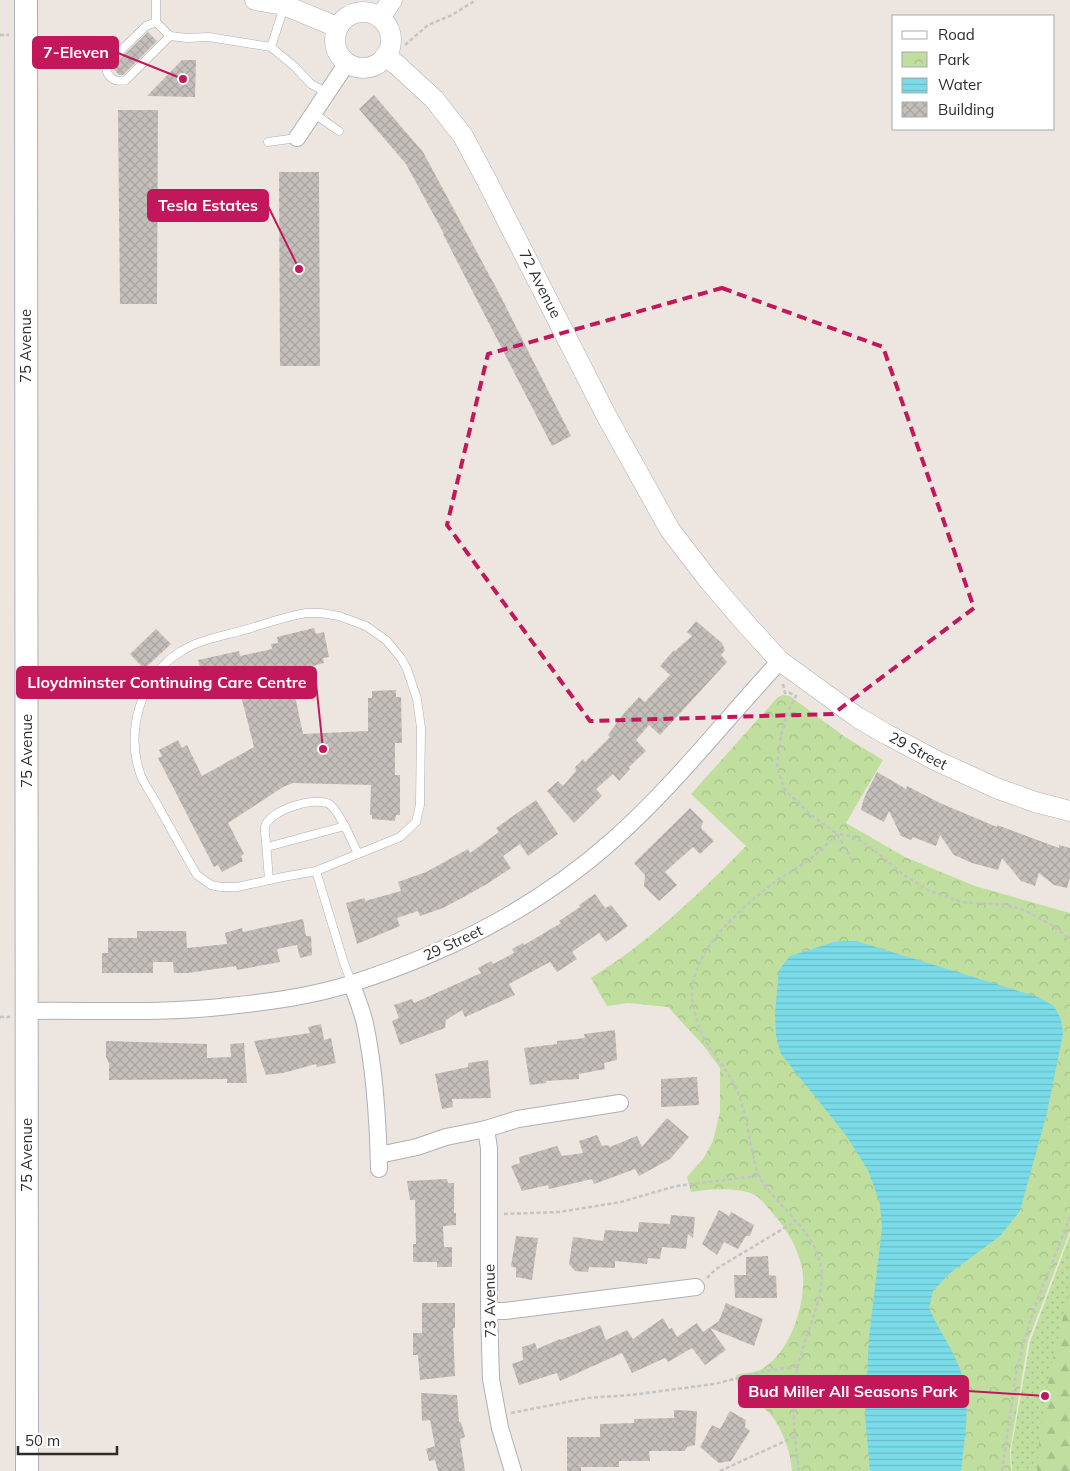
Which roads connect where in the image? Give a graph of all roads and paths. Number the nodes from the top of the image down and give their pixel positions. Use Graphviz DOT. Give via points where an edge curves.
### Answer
graph roads {
  1 [pos="26,0"];
  2 [pos="156,0"];
  3 [pos="255,0"];
  4 [pos="392,0"];
  5 [pos="476,0"];
  6 [pos="284,5"];
  7 [pos="380,18"];
  8 [pos="156,22"];
  9 [pos="337,28"];
  10 [pos="170,36"];
  11 [pos="405,45"];
  12 [pos="271,47"];
  13 [pos="385,56"];
  14 [pos="347,63"];
  15 [pos="327,93"];
  16 [pos="313,114"];
  17 [pos="339,131"];
  18 [pos="297,138"];
  19 [pos="268,142"];
  20 [pos="670,530"];
  21 [pos="780,661"];
  22 [pos="784,686"];
  23 [pos="1070,812"];
  24 [pos="345,826"];
  25 [pos="837,834"];
  26 [pos="267,847"];
  27 [pos="358,854"];
  28 [pos="853,862"];
  29 [pos="316,871"];
  30 [pos="268,880"];
  31 [pos="1070,939"];
  32 [pos="352,984"];
  33 [pos="27,1011"];
  34 [pos="620,1103"];
  35 [pos="486,1130"];
  36 [pos="758,1176"];
  37 [pos="501,1214"];
  38 [pos="1070,1217"];
  39 [pos="796,1221"];
  40 [pos="716,1269"];
  41 [pos="696,1287"];
  42 [pos="489,1311"];
  43 [pos="798,1366"];
  44 [pos="508,1414"];
  45 [pos="794,1437"];
  46 [pos="27,1471"];
  47 [pos="513,1471"];
  48 [pos="720,1471"];
  49 [pos="799,1471"];
  50 [pos="1002,1471"];
  1 -- 33 [label="main road, 75 Avenue"];
  2 -- 8 [label="lane"];
  3 -- 6 [label="street"];
  4 -- 7 [label="street"];
  5 -- 11 [label="path" via="428,25"];
  6 -- 9 [label="street"];
  6 -- 12 [label="lane"];
  7 -- 9 [label="street" via="356,12"];
  7 -- 13 [label="street" via="386,24 391,40"];
  8 -- 10 [label="lane"];
  8 -- 10 [label="lane" via="146,26 106,65 110,77 126,80"];
  9 -- 14 [label="street" via="337,51"];
  10 -- 12 [label="lane" via="209,37"];
  12 -- 15 [label="lane" via="311,84"];
  13 -- 14 [label="street" via="372,66 355,67"];
  13 -- 20 [label="street, 72 Avenue" via="434,98 463,136 606,415"];
  14 -- 15 [label="street"];
  15 -- 16 [label="street"];
  16 -- 17 [label="lane"];
  16 -- 18 [label="street"];
  18 -- 19 [label="lane"];
  20 -- 21 [label="street, 29 Street" via="710,582"];
  21 -- 23 [label="street, 29 Street" via="857,716 937,761 996,788"];
  21 -- 32 [label="street, 29 Street" via="670,785 612,841 548,891 484,929 408,964"];
  22 -- 25 [label="path" via="785,692 796,696 781,735 777,766 784,789"];
  24 -- 26 [label="lane"];
  24 -- 26 [label="lane" via="331,805 320,802 298,805 279,811 265,826"];
  24 -- 27 [label="lane"];
  25 -- 28 [label="path"];
  25 -- 31 [label="path" via="852,836 869,846 904,875 935,893 961,902 1017,908 1037,916"];
  25 -- 36 [label="path" via="823,849 772,884 720,932 703,956 694,978 692,997 697,1023 736,1087"];
  26 -- 30 [label="lane"];
  27 -- 29 [label="lane"];
  27 -- 30 [label="lane" via="400,837 416,822 420,812 421,728 417,699 401,658 386,640 366,626 321,613 291,616 205,641 180,652 162,666 145,692 134,736 142,777 203,881 221,888"];
  29 -- 30 [label="lane"];
  29 -- 32 [label="lane"];
  32 -- 33 [label="street, 29 Street" via="285,999 226,1007"];
  32 -- 35 [label="street" via="365,1022 371,1058 379,1162 446,1137"];
  33 -- 46 [label="main road, 75 Avenue"];
  34 -- 35 [label="street" via="518,1119"];
  35 -- 42 [label="street, 73 Avenue" via="489,1148"];
  36 -- 37 [label="path" via="676,1186 621,1202 559,1212"];
  36 -- 39 [label="path"];
  38 -- 50 [label="path" via="1024,1340"];
  39 -- 40 [label="path"];
  39 -- 43 [label="path" via="814,1247 821,1266 822,1282"];
  41 -- 42 [label="street"];
  42 -- 47 [label="street, 73 Avenue" via="495,1406"];
  43 -- 44 [label="path" via="714,1384 587,1398"];
  43 -- 45 [label="path" via="793,1408"];
  45 -- 48 [label="path"];
  45 -- 49 [label="path"];
}
